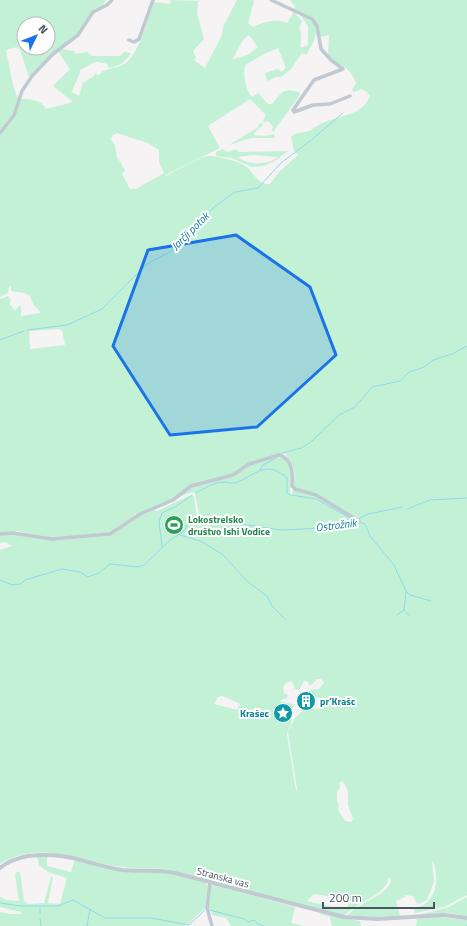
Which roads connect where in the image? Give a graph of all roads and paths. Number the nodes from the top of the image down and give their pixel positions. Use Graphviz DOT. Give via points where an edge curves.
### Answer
graph roads {
  1 [pos="112,0"];
  2 [pos="153,0"];
  3 [pos="271,0"];
  4 [pos="129,40"];
  5 [pos="350,96"];
  6 [pos="0,133"];
  7 [pos="359,521"];
  8 [pos="0,534"];
  9 [pos="0,868"];
  10 [pos="210,882"];
  11 [pos="467,918"];
  12 [pos="212,926"];
  1 -- 6 [label="street" via="93,12 78,35 53,54 32,76 22,91 14,114"];
  2 -- 4 [label="street" via="139,39 134,42"];
  3 -- 5 [label="street" via="312,19 317,26 321,49 343,69 314,80 294,112 313,105 330,104"];
  7 -- 8 [label="street" via="316,495 295,489 292,486 291,468 285,458 279,455 250,464 233,475 191,486 173,500 140,514 110,534 52,539 13,533"];
  9 -- 10 [label="street, Stranska vas" via="23,857 60,855 123,870 162,870"];
  10 -- 11 [label="street, Stranska vas" via="344,917 377,919 444,915"];
  10 -- 12 [label="street" via="207,908"];
}
